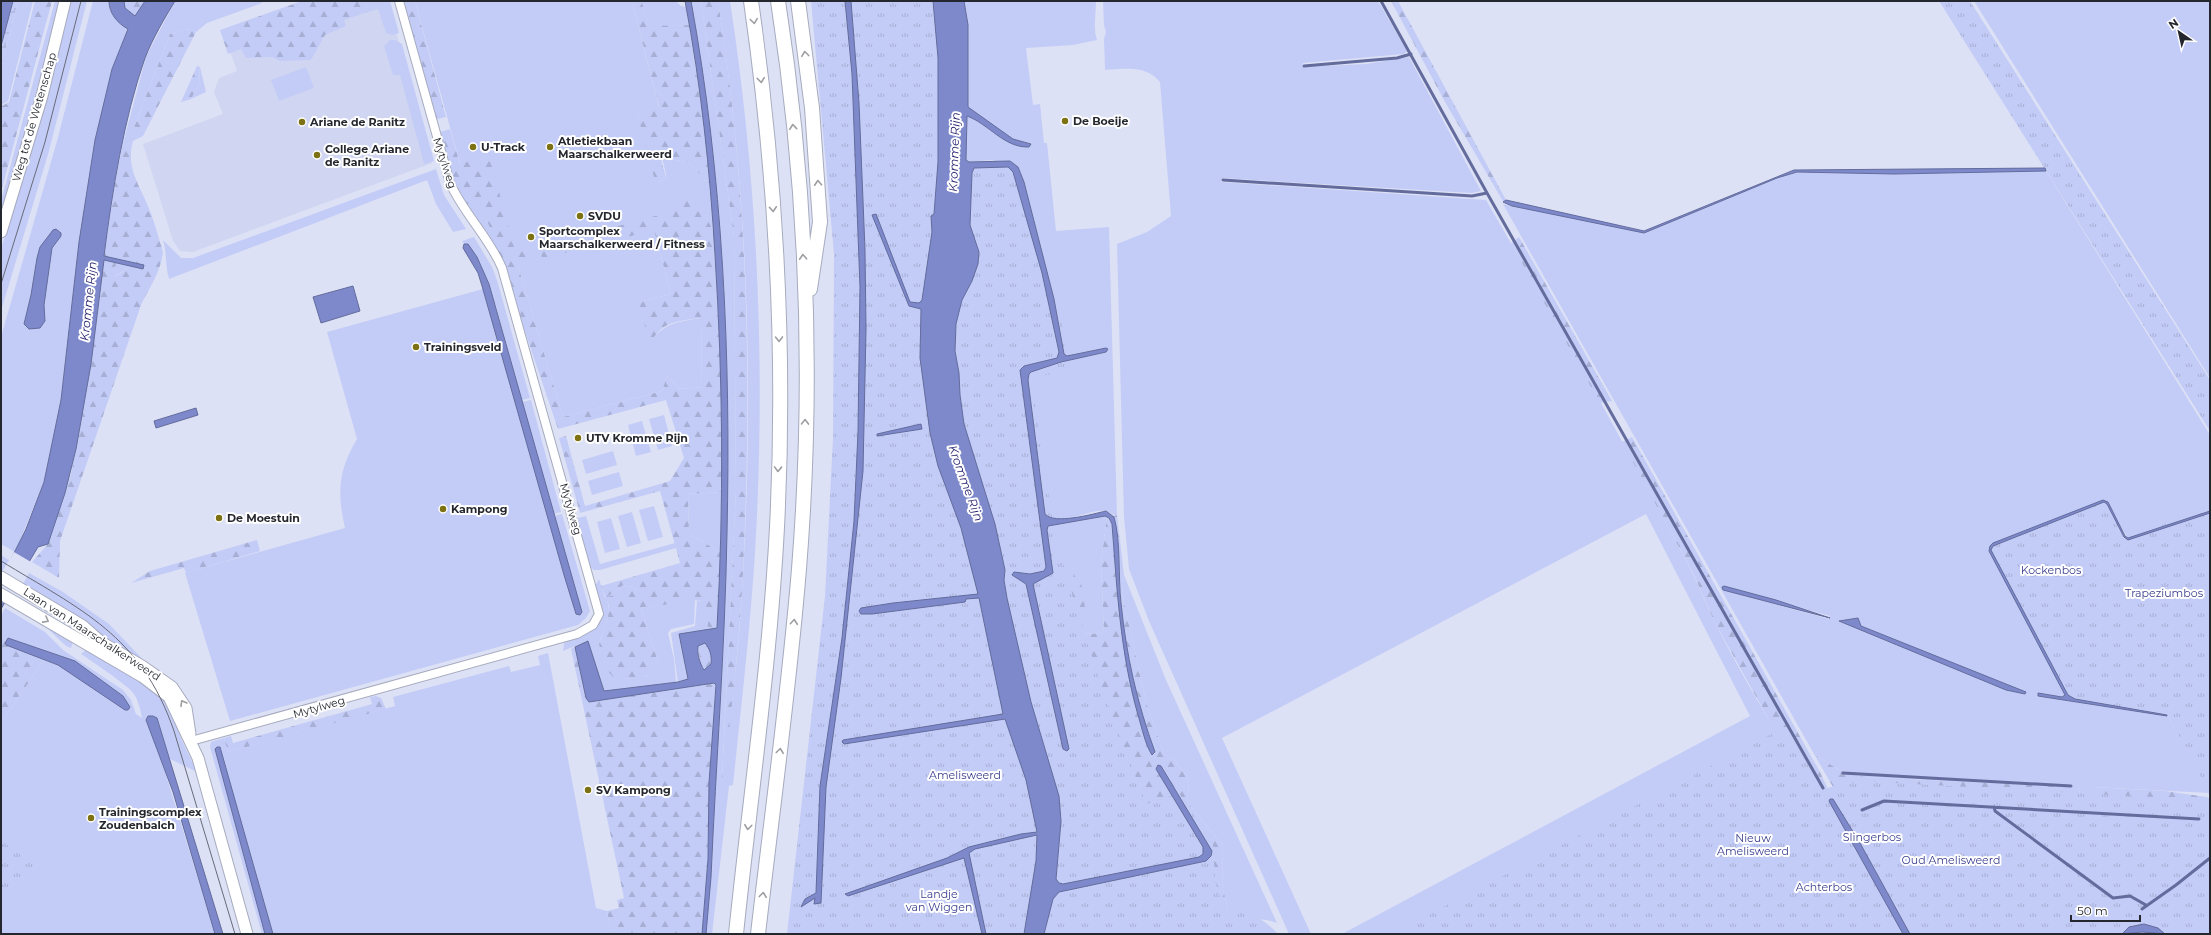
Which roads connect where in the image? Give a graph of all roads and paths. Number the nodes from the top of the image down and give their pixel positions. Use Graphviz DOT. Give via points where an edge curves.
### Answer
graph roads {
  1 [pos="66,1"];
  2 [pos="399,1"];
  3 [pos="751,1"];
  4 [pos="778,1"];
  5 [pos="798,1"];
  6 [pos="1,232"];
  7 [pos="805,324"];
  8 [pos="1,577"];
  9 [pos="1,594"];
  10 [pos="191,741"];
  11 [pos="247,934"];
  12 [pos="736,934"];
  13 [pos="758,934"];
  1 -- 6 [label="main road, Weg tot de Wetenschap" via="42,96"];
  2 -- 10 [label="street, Mytylweg" via="450,183 462,206 496,254 502,268 599,614 593,625 577,634"];
  3 -- 12 [label="highway, one-way" via="764,107 775,235 780,342 780,426 777,526 770,622"];
  7 -- 4 [label="highway, one-way" via="799,190"];
  7 -- 5 [label="highway, one-way" via="820,222 812,108"];
  13 -- 7 [label="highway, one-way" via="784,721 799,567 804,469"];
  10 -- 8 [label="main road, Laan van Maarschalkerweerd, one-way" via="186,708 172,687 102,642 83,626"];
  9 -- 10 [label="main road, Laan van Maarschalkerweerd, one-way" via="154,684 173,704"];
  10 -- 11 [label="main road, Laan van Maarschalkerweerd"];
}
